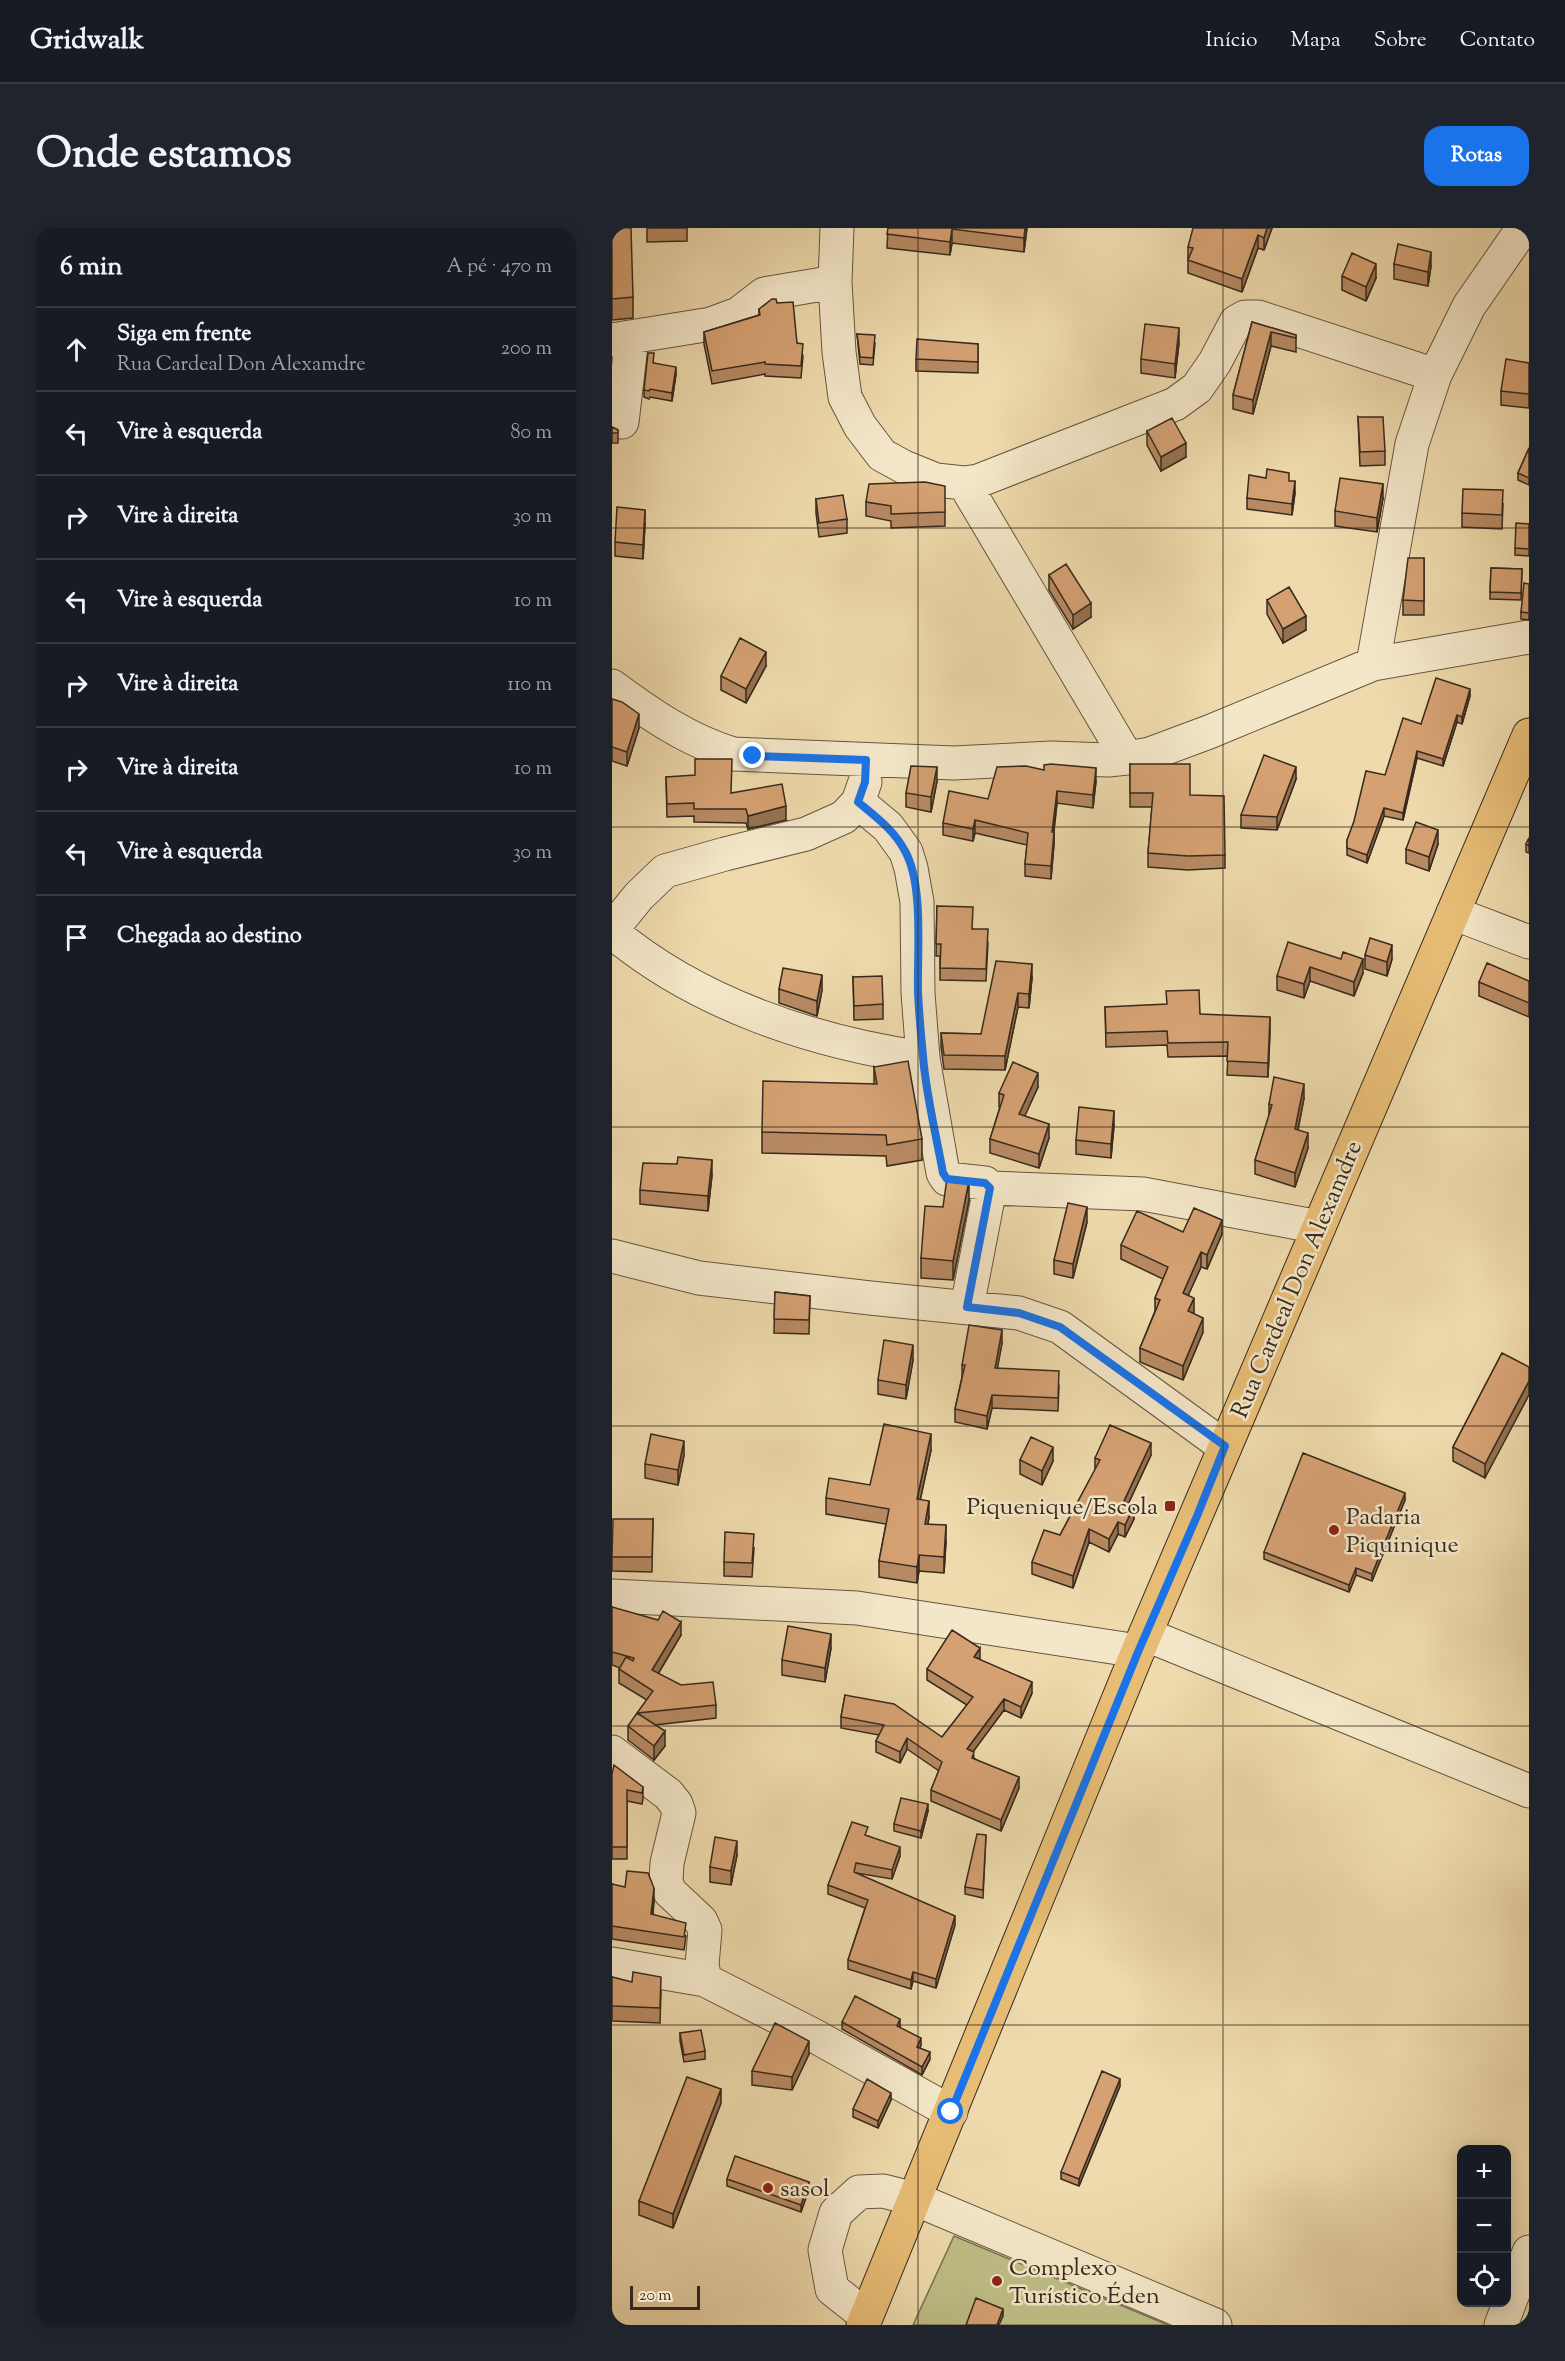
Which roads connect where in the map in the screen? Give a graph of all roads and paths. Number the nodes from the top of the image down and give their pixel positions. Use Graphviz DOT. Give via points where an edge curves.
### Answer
graph roads {
  1 [pos="837,228"];
  2 [pos="1523,228"];
  3 [pos="835,282"];
  4 [pos="622,338"];
  5 [pos="1435,375"];
  6 [pos="622,422"];
  7 [pos="964,483"];
  8 [pos="1529,637"];
  9 [pos="1373,664"];
  10 [pos="612,686"];
  11 [pos="1529,735"];
  12 [pos="1127,758"];
  13 [pos="866,760"];
  14 [pos="858,802"];
  15 [pos="1453,913"];
  16 [pos="612,930"];
  17 [pos="1529,942"];
  18 [pos="923,1058"];
  19 [pos="990,1188"];
  20 [pos="1319,1227"];
  21 [pos="612,1256"];
  22 [pos="967,1307"];
  23 [pos="1225,1446"];
  24 [pos="612,1596"];
  25 [pos="1143,1643"];
  26 [pos="612,1752"];
  27 [pos="1529,1791"];
  28 [pos="612,1964"];
  29 [pos="705,1980"];
  30 [pos="951,2112"];
  31 [pos="915,2199"];
  32 [pos="1529,2252"];
  33 [pos="865,2321"];
  34 [pos="1215,2325"];
  35 [pos="1501,2325"];
  1 -- 3 [label="street"];
  2 -- 5 [label="street" via="1468,306"];
  3 -- 4 [label="street" via="764,294 738,314 711,324"];
  3 -- 7 [label="street" via="845,397 860,426 889,459 936,480"];
  4 -- 6 [label="street"];
  5 -- 7 [label="street" via="1258,317 1245,317 1236,322 1197,388 1175,404 978,481"];
  5 -- 9 [label="street" via="1413,444"];
  7 -- 12 [label="street"];
  8 -- 9 [label="street"];
  9 -- 12 [label="street" via="1209,732 1150,754"];
  10 -- 13 [label="street" via="666,725 709,747 733,754"];
  11 -- 15 [label="main road, Rua Cardeal Don Alexamdre"];
  12 -- 13 [label="street" via="954,763"];
  13 -- 14 [label="street" via="865,782"];
  14 -- 16 [label="street" via="844,817 806,834 665,871"];
  14 -- 18 [label="street" via="888,827 906,852 911,868 917,902"];
  15 -- 17 [label="street"];
  15 -- 20 [label="main road, Rua Cardeal Don Alexamdre"];
  16 -- 18 [label="street" via="642,957 729,1004 811,1035 871,1051"];
  18 -- 19 [label="street" via="943,1173 947,1179 985,1183"];
  19 -- 20 [label="street" via="1143,1194"];
  19 -- 22 [label="street"];
  20 -- 23 [label="main road, Rua Cardeal Don Alexamdre"];
  21 -- 22 [label="street" via="699,1278"];
  22 -- 23 [label="street" via="1019,1313 1060,1327"];
  23 -- 25 [label="main road, Rua Cardeal Don Alexamdre"];
  24 -- 25 [label="street" via="857,1608"];
  25 -- 27 [label="street"];
  25 -- 30 [label="main road, Rua Cardeal Don Alexamdre"];
  26 -- 29 [label="street" via="669,1794 676,1804 679,1813 666,1882 670,1892 701,1921 705,1930"];
  28 -- 29 [label="street"];
  29 -- 30 [label="street"];
  30 -- 31 [label="main road, Rua Cardeal Don Alexamdre"];
  31 -- 33 [label="main road, Rua Cardeal Don Alexamdre"];
  31 -- 33 [label="street" via="883,2191 859,2192 836,2213 825,2250 832,2289"];
  31 -- 34 [label="street"];
  32 -- 35 [label="street"];
}
